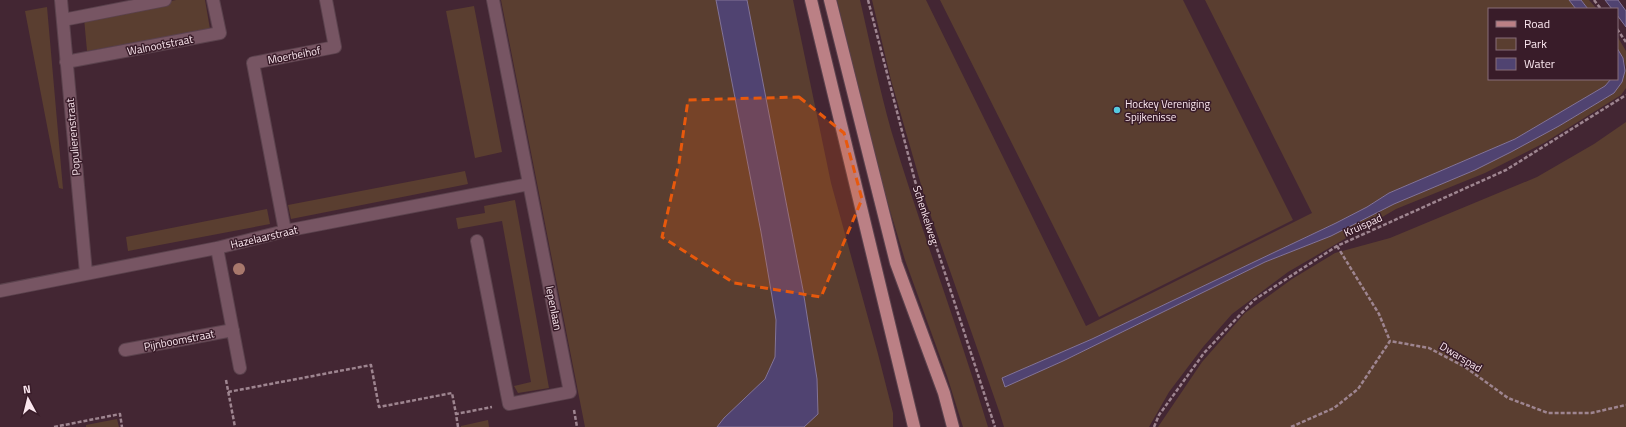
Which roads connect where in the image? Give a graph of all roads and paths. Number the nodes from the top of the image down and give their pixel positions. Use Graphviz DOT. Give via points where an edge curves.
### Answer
graph roads {
  1 [pos="61,0"];
  2 [pos="165,0"];
  3 [pos="213,0"];
  4 [pos="326,0"];
  5 [pos="493,0"];
  6 [pos="811,0"];
  7 [pos="830,0"];
  8 [pos="868,0"];
  9 [pos="1594,0"];
  10 [pos="1600,8"];
  11 [pos="63,20"];
  12 [pos="1618,30"];
  13 [pos="1626,42"];
  14 [pos="66,62"];
  15 [pos="1626,95"];
  16 [pos="529,184"];
  17 [pos="285,232"];
  18 [pos="477,241"];
  19 [pos="1337,246"];
  20 [pos="216,248"];
  21 [pos="86,273"];
  22 [pos="0,291"];
  23 [pos="232,330"];
  24 [pos="1390,341"];
  25 [pos="125,350"];
  26 [pos="240,368"];
  27 [pos="228,392"];
  28 [pos="509,404"];
  29 [pos="1626,405"];
  30 [pos="456,414"];
  31 [pos="54,427"];
  32 [pos="122,427"];
  33 [pos="235,427"];
  34 [pos="458,427"];
  35 [pos="914,427"];
  36 [pos="953,427"];
  37 [pos="995,427"];
  38 [pos="1154,427"];
  39 [pos="1291,427"];
  1 -- 11 [label="street, Populierenstraat"];
  2 -- 11 [label="street"];
  3 -- 14 [label="street, Walnootstraat" via="220,33"];
  4 -- 17 [label="street, Moerbeihof" via="335,47 253,63"];
  5 -- 16 [label="street, Iepenlaan"];
  6 -- 35 [label="main road"];
  7 -- 36 [label="main road" via="896,263 944,393"];
  8 -- 37 [label="path, Schenkelweg" via="915,181"];
  9 -- 10 [label="path"];
  11 -- 14 [label="street, Populierenstraat"];
  12 -- 13 [label="path"];
  14 -- 21 [label="street, Populierenstraat"];
  15 -- 19 [label="path, Kruispad" via="1506,170"];
  16 -- 17 [label="street, Hazelaarstraat"];
  16 -- 28 [label="street, Iepenlaan" via="570,392"];
  17 -- 20 [label="street, Hazelaarstraat"];
  18 -- 28 [label="street"];
  19 -- 24 [label="path" via="1379,314"];
  19 -- 38 [label="path, Kruispad" via="1254,300 1204,353 1159,416"];
  20 -- 21 [label="street, Hazelaarstraat"];
  20 -- 23 [label="street"];
  21 -- 22 [label="street, Hazelaarstraat"];
  23 -- 25 [label="street, Pijnboomstraat"];
  23 -- 26 [label="street"];
  24 -- 29 [label="path, Dwarspad" via="1429,348 1465,368 1508,398 1548,413 1591,413"];
  24 -- 39 [label="path" via="1358,389 1334,408"];
  26 -- 27 [label="path" via="226,378"];
  27 -- 30 [label="path" via="371,365 379,407 452,393"];
  27 -- 33 [label="path"];
  28 -- 30 [label="path"];
  30 -- 34 [label="path"];
  31 -- 32 [label="path" via="120,414"];
}
